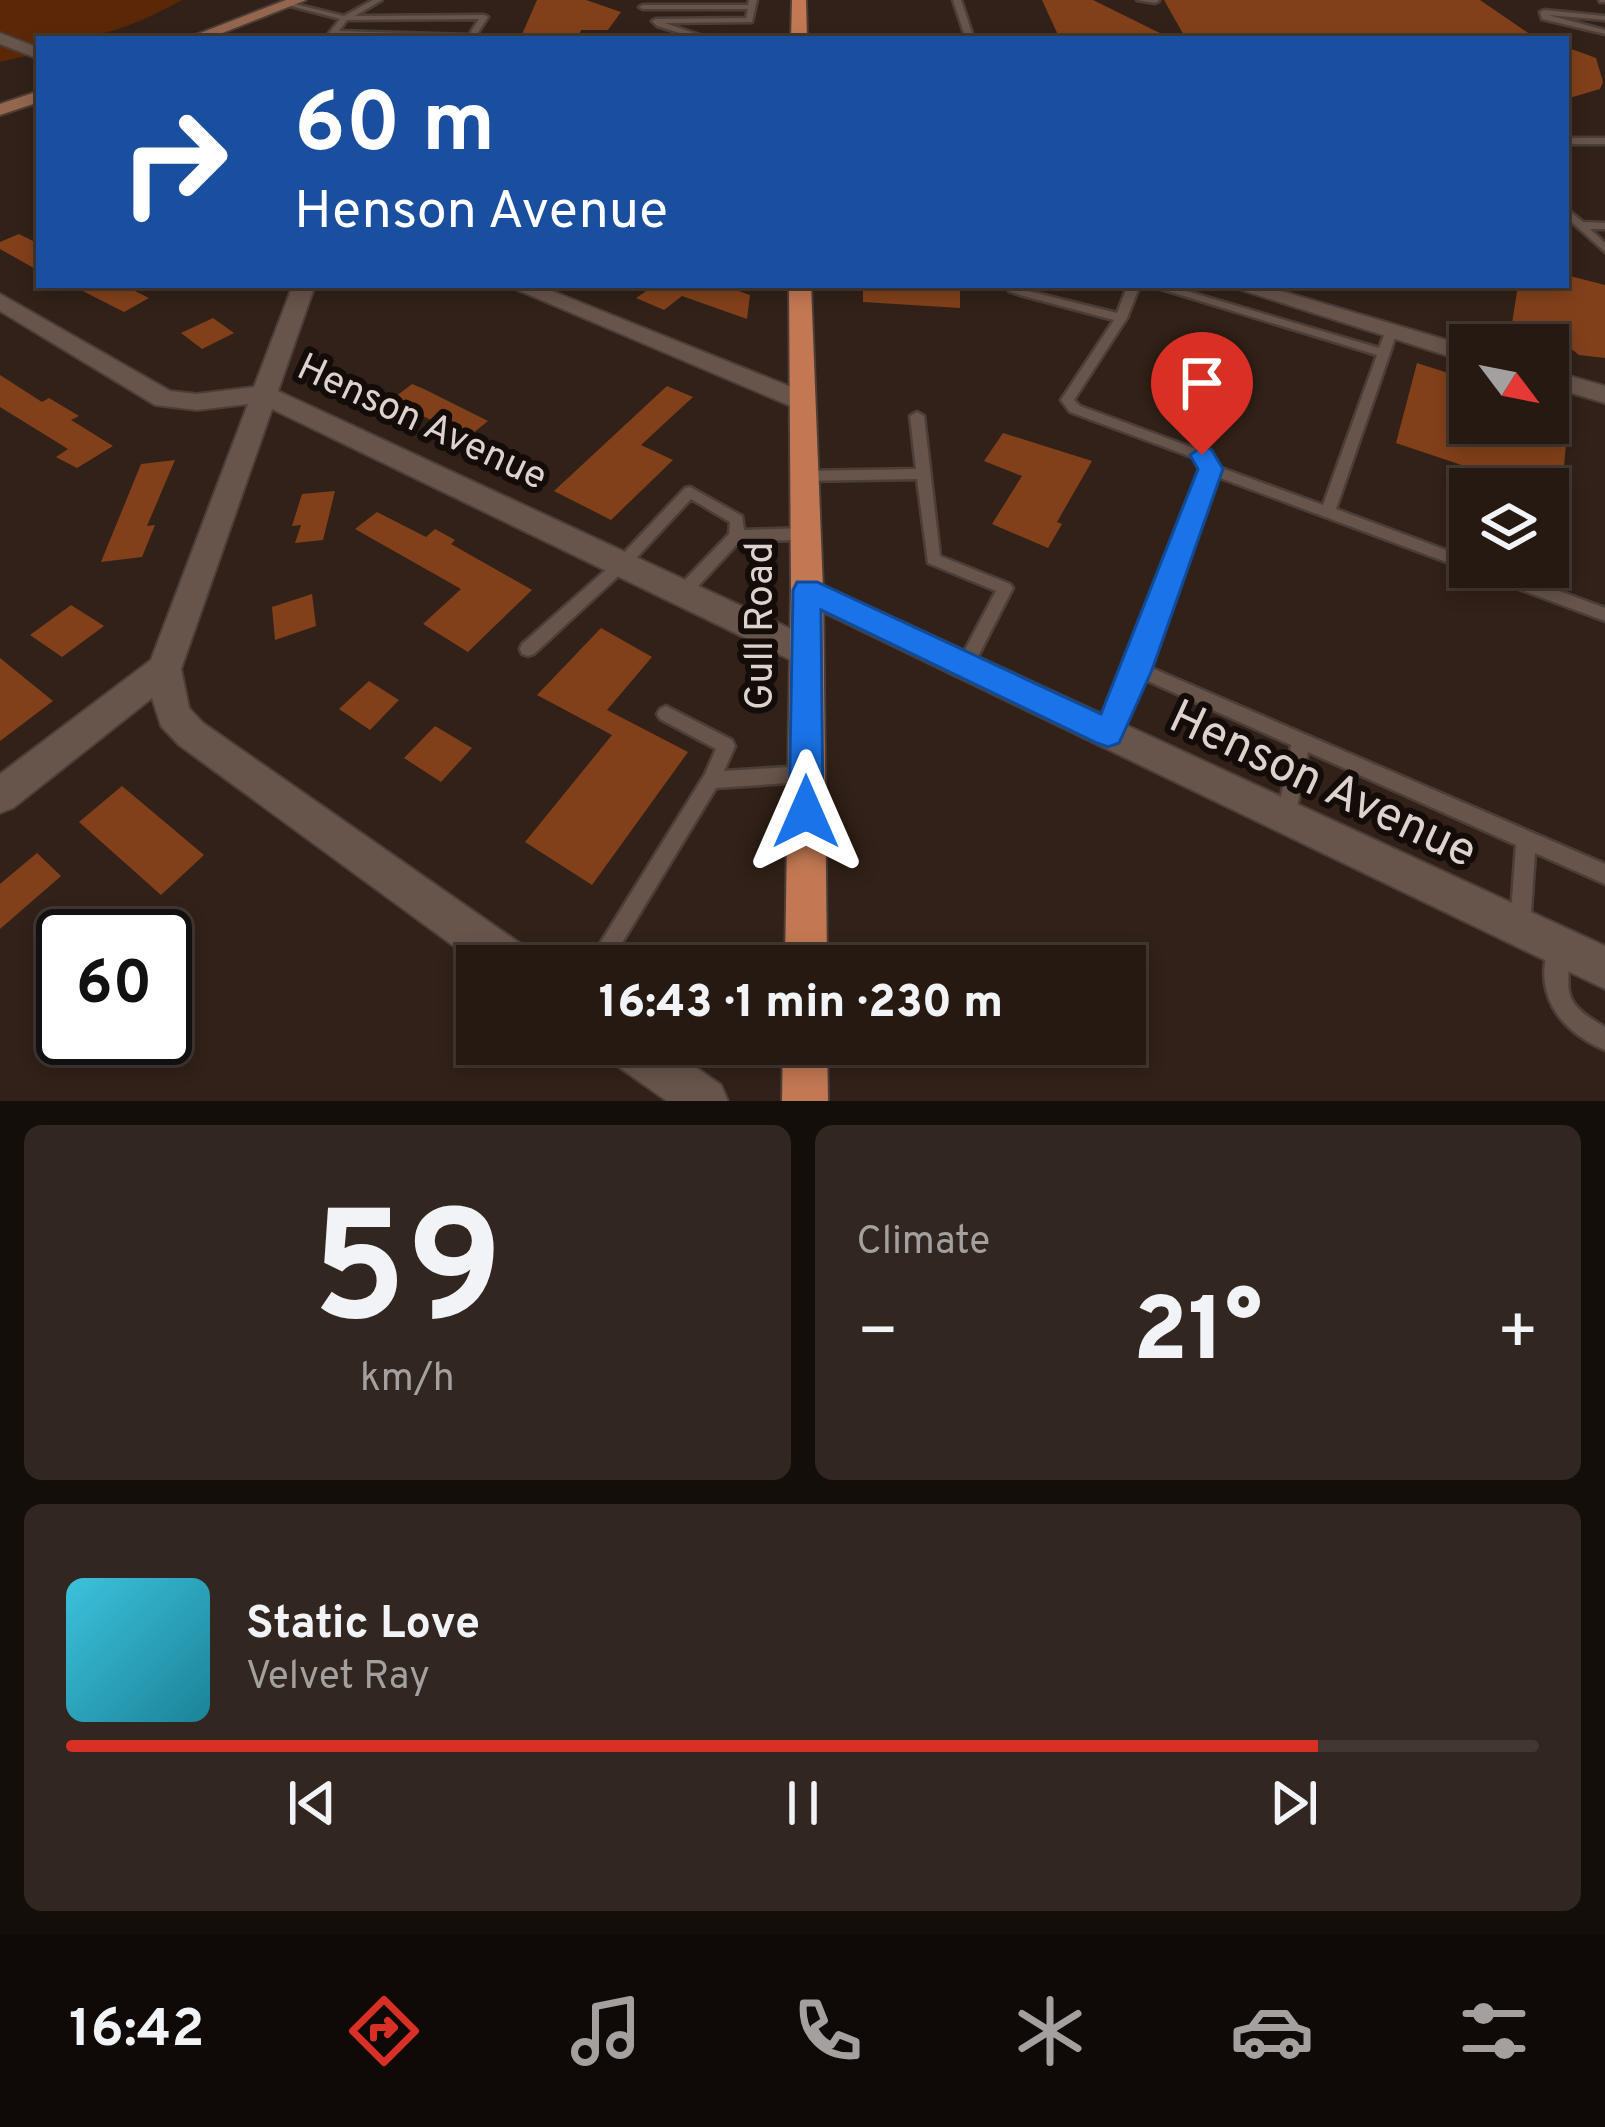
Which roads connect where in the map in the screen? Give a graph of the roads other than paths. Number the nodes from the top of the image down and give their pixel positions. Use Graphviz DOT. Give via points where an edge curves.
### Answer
graph roads {
  1 [pos="378,0"];
  2 [pos="496,0"];
  3 [pos="799,0"];
  4 [pos="957,0"];
  5 [pos="1141,0"];
  6 [pos="1548,0"];
  7 [pos="286,1"];
  8 [pos="1155,2"];
  9 [pos="752,3"];
  10 [pos="1604,3"];
  11 [pos="640,4"];
  12 [pos="484,17"];
  13 [pos="344,18"];
  14 [pos="1605,18"];
  15 [pos="656,21"];
  16 [pos="1605,32"];
  17 [pos="200,36"];
  18 [pos="334,36"];
  19 [pos="472,36"];
  20 [pos="698,36"];
  21 [pos="799,36"];
  22 [pos="969,36"];
  23 [pos="0,38"];
  24 [pos="36,52"];
  25 [pos="36,97"];
  26 [pos="0,110"];
  27 [pos="1569,141"];
  28 [pos="1605,141"];
  29 [pos="1569,214"];
  30 [pos="1580,225"];
  31 [pos="1605,226"];
  32 [pos="1605,249"];
  33 [pos="303,288"];
  34 [pos="524,288"];
  35 [pos="800,288"];
  36 [pos="1014,288"];
  37 [pos="1133,288"];
  38 [pos="1171,288"];
  39 [pos="1240,288"];
  40 [pos="0,301"];
  41 [pos="1256,303"];
  42 [pos="1121,318"];
  43 [pos="1387,342"];
  44 [pos="1449,352"];
  45 [pos="1569,384"];
  46 [pos="263,394"];
  47 [pos="1605,394"];
  48 [pos="802,401"];
  49 [pos="917,416"];
  50 [pos="1211,469"];
  51 [pos="923,474"];
  52 [pos="804,476"];
  53 [pos="1328,512"];
  54 [pos="806,534"];
  55 [pos="736,536"];
  56 [pos="1449,557"];
  57 [pos="622,564"];
  58 [pos="1534,588"];
  59 [pos="807,590"];
  60 [pos="682,593"];
  61 [pos="1605,614"];
  62 [pos="528,649"];
  63 [pos="807,652"];
  64 [pos="965,664"];
  65 [pos="164,669"];
  66 [pos="1137,670"];
  67 [pos="666,714"];
  68 [pos="1108,733"];
  69 [pos="1301,741"];
  70 [pos="807,774"];
  71 [pos="712,780"];
  72 [pos="0,796"];
  73 [pos="1286,817"];
  74 [pos="1526,840"];
  75 [pos="1605,874"];
  76 [pos="1520,927"];
  77 [pos="487,945"];
  78 [pos="609,945"];
  79 [pos="806,945"];
  80 [pos="1557,945"];
  81 [pos="1605,968"];
  82 [pos="1605,1039"];
  83 [pos="655,1065"];
  84 [pos="805,1065"];
  85 [pos="705,1101"];
  86 [pos="805,1101"];
  1 -- 13 [label="lane"];
  2 -- 12 [label="lane"];
  3 -- 21 [label="main road"];
  4 -- 22 [label="lane"];
  5 -- 8 [label="lane"];
  6 -- 10 [label="lane"];
  7 -- 13 [label="lane"];
  7 -- 17 [label="street"];
  9 -- 11 [label="lane"];
  9 -- 15 [label="lane" via="749,20"];
  11 -- 15 [label="lane"];
  12 -- 13 [label="lane"];
  12 -- 19 [label="lane"];
  13 -- 18 [label="lane"];
  14 -- 16 [label="lane" via="1544,12"];
  15 -- 20 [label="lane"];
  23 -- 24 [label="street"];
  25 -- 26 [label="street"];
  27 -- 28 [label="lane"];
  29 -- 30 [label="lane"];
  30 -- 31 [label="lane"];
  30 -- 32 [label="lane"];
  33 -- 46 [label="street"];
  34 -- 48 [label="street"];
  35 -- 48 [label="main road, Gull Road"];
  36 -- 42 [label="lane"];
  37 -- 42 [label="lane"];
  38 -- 41 [label="lane"];
  39 -- 41 [label="street"];
  40 -- 46 [label="street, Henson Avenue" via="164,399"];
  41 -- 43 [label="street"];
  42 -- 50 [label="lane" via="1067,400 1202,455"];
  43 -- 44 [label="street"];
  43 -- 53 [label="lane"];
  45 -- 47 [label="street"];
  46 -- 57 [label="street, Henson Avenue"];
  46 -- 65 [label="street"];
  48 -- 52 [label="main road, Gull Road"];
  49 -- 51 [label="lane"];
  50 -- 53 [label="lane"];
  50 -- 66 [label="lane"];
  51 -- 52 [label="lane"];
  51 -- 64 [label="lane" via="933,559 1005,588"];
  52 -- 54 [label="main road, Gull Road"];
  53 -- 56 [label="lane"];
  54 -- 55 [label="lane"];
  54 -- 59 [label="main road, Gull Road"];
  55 -- 57 [label="lane" via="731,512 690,492"];
  55 -- 60 [label="lane"];
  57 -- 60 [label="street, Henson Avenue"];
  57 -- 62 [label="lane"];
  58 -- 61 [label="lane"];
  59 -- 63 [label="main road, Gull Road"];
  59 -- 64 [label="street, Henson Avenue"];
  60 -- 63 [label="street, Henson Avenue"];
  63 -- 70 [label="main road, Gull Road"];
  64 -- 68 [label="street, Henson Avenue"];
  65 -- 72 [label="street"];
  65 -- 77 [label="street" via="173,715 191,734"];
  66 -- 68 [label="lane"];
  66 -- 69 [label="lane"];
  67 -- 71 [label="lane" via="726,746"];
  68 -- 73 [label="street, Henson Avenue"];
  69 -- 73 [label="lane"];
  69 -- 74 [label="lane"];
  70 -- 71 [label="lane"];
  70 -- 79 [label="main road, Gull Road"];
  71 -- 78 [label="lane"];
  73 -- 76 [label="street, Henson Avenue"];
  74 -- 75 [label="lane"];
  74 -- 76 [label="lane"];
  76 -- 80 [label="street, Henson Avenue"];
  80 -- 81 [label="street, Henson Avenue"];
  80 -- 82 [label="lane" via="1554,993 1572,1023"];
  83 -- 85 [label="street"];
  84 -- 86 [label="main road"];
}
